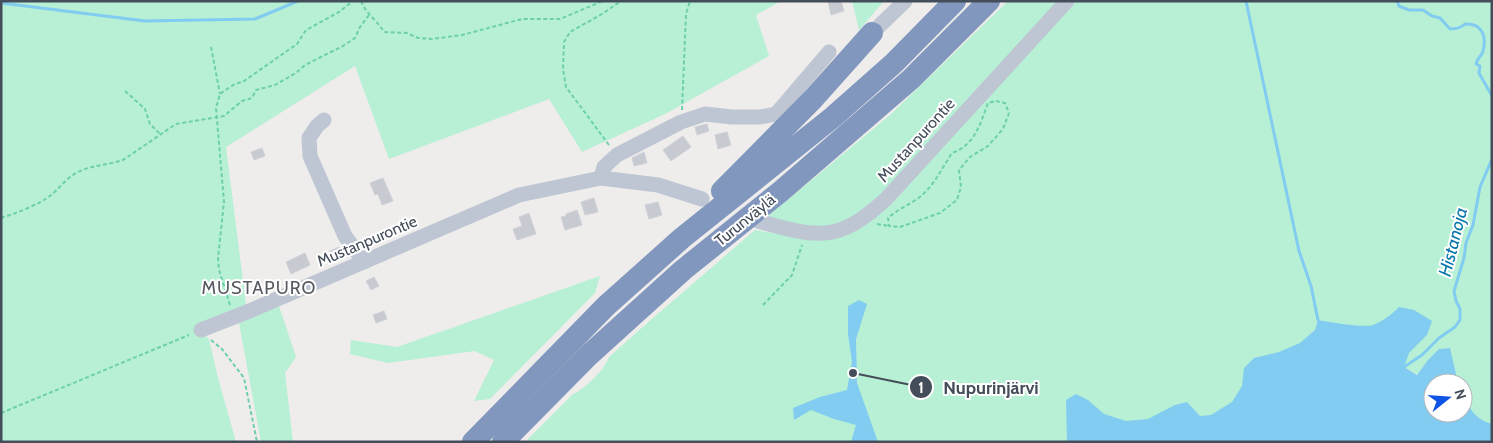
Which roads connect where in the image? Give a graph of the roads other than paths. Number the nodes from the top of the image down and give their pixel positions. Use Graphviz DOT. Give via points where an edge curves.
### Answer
graph roads {
  1 [pos="905,1"];
  2 [pos="955,1"];
  3 [pos="1067,1"];
  4 [pos="987,3"];
  5 [pos="872,33"];
  6 [pos="829,52"];
  7 [pos="324,120"];
  8 [pos="601,178"];
  9 [pos="702,199"];
  10 [pos="758,221"];
  11 [pos="364,262"];
  12 [pos="606,306"];
  13 [pos="201,330"];
  14 [pos="473,442"];
  15 [pos="503,442"];
  1 -- 5 [label="street"];
  2 -- 12 [label="highway, Turunväylä" via="894,63 833,117 682,238"];
  3 -- 10 [label="street, Mustanpurontie" via="870,214 835,232 812,234"];
  4 -- 15 [label="highway, Turunväylä" via="911,79 683,270 589,355"];
  5 -- 12 [label="highway" via="789,124"];
  6 -- 8 [label="street" via="776,114 760,117 705,114 681,122 617,155 604,167"];
  7 -- 11 [label="street" via="309,138 310,156 345,236"];
  8 -- 9 [label="street, Mustanpurontie" via="658,185"];
  8 -- 11 [label="street, Mustanpurontie" via="519,195"];
  11 -- 13 [label="street, Mustanpurontie"];
  12 -- 14 [label="highway, Turunväylä"];
}
